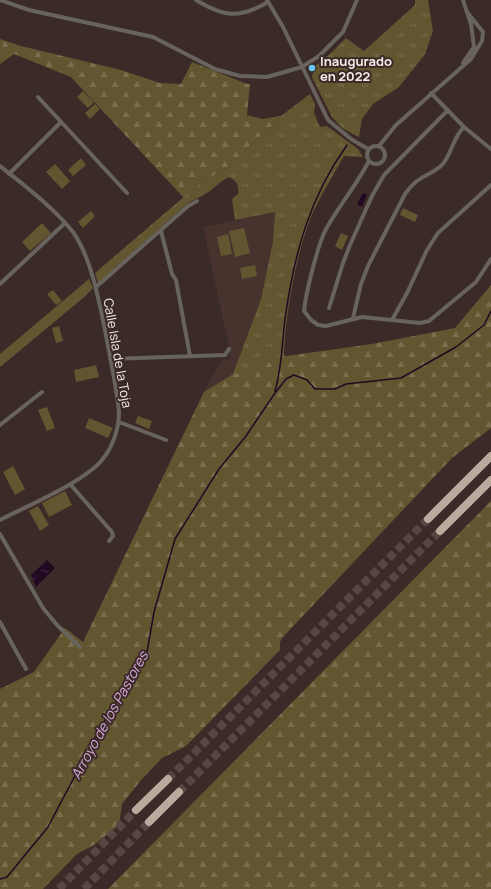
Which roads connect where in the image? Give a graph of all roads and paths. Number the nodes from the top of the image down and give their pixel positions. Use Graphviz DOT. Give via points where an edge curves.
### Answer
graph roads {
  1 [pos="0,0"];
  2 [pos="196,0"];
  3 [pos="357,0"];
  4 [pos="463,0"];
  5 [pos="268,1"];
  6 [pos="467,12"];
  7 [pos="302,67"];
  8 [pos="457,69"];
  9 [pos="431,93"];
  10 [pos="38,97"];
  11 [pos="448,110"];
  12 [pos="61,122"];
  13 [pos="464,127"];
  14 [pos="379,146"];
  15 [pos="368,149"];
  16 [pos="491,149"];
  17 [pos="369,161"];
  18 [pos="0,166"];
  19 [pos="9,174"];
  20 [pos="491,185"];
  21 [pos="127,193"];
  22 [pos="197,201"];
  23 [pos="65,223"];
  24 [pos="161,231"];
  25 [pos="491,259"];
  26 [pos="0,284"];
  27 [pos="96,287"];
  28 [pos="329,308"];
  29 [pos="353,318"];
  30 [pos="392,320"];
  31 [pos="229,349"];
  32 [pos="190,356"];
  33 [pos="110,359"];
  34 [pos="42,392"];
  35 [pos="119,422"];
  36 [pos="0,425"];
  37 [pos="166,440"];
  38 [pos="491,456"];
  39 [pos="491,480"];
  40 [pos="70,484"];
  41 [pos="428,519"];
  42 [pos="0,520"];
  43 [pos="440,531"];
  44 [pos="0,534"];
  45 [pos="109,541"];
  46 [pos="0,622"];
  47 [pos="80,647"];
  48 [pos="26,669"];
  49 [pos="168,779"];
  50 [pos="180,792"];
  51 [pos="136,810"];
  52 [pos="149,822"];
  1 -- 7 [label="street" via="29,10 153,37 215,69 240,76 267,77"];
  2 -- 5 [label="street" via="222,13 236,15 248,12"];
  3 -- 7 [label="street" via="343,32 319,56"];
  4 -- 6 [label="street"];
  5 -- 7 [label="street"];
  6 -- 8 [label="street" via="474,47"];
  6 -- 8 [label="street" via="483,32 482,41 471,59"];
  7 -- 15 [label="street" via="328,120"];
  8 -- 9 [label="street"];
  9 -- 11 [label="street"];
  9 -- 14 [label="street" via="396,125"];
  10 -- 12 [label="street"];
  11 -- 13 [label="street"];
  11 -- 28 [label="street" via="384,175 347,251"];
  12 -- 19 [label="street"];
  12 -- 21 [label="street"];
  13 -- 16 [label="street"];
  13 -- 29 [label="street" via="457,134 442,164 412,183 405,194 368,266"];
  14 -- 15 [label="street"];
  14 -- 17 [label="street" via="383,149 384,160 379,164"];
  15 -- 17 [label="street" via="366,155"];
  17 -- 29 [label="street" via="323,237 304,311 318,325 326,326"];
  18 -- 19 [label="street, Calle Isla de la Toja"];
  19 -- 23 [label="street, Calle Isla de la Toja"];
  20 -- 30 [label="street" via="438,233"];
  22 -- 24 [label="street"];
  23 -- 26 [label="street"];
  23 -- 27 [label="street, Calle Isla de la Toja" via="80,244"];
  24 -- 27 [label="street"];
  24 -- 32 [label="street" via="172,274 176,280"];
  25 -- 30 [label="street" via="476,282 428,321 416,324"];
  27 -- 33 [label="street, Calle Isla de la Toja"];
  29 -- 30 [label="street"];
  31 -- 32 [label="street" via="225,355"];
  32 -- 33 [label="street"];
  33 -- 35 [label="street, Calle Isla de la Toja"];
  34 -- 36 [label="street"];
  35 -- 37 [label="street, Calle Isla de la Toja"];
  35 -- 40 [label="street, Calle Isla de la Toja" via="103,459 90,472"];
  38 -- 41 [label="highway"];
  39 -- 43 [label="highway"];
  40 -- 42 [label="street, Calle Isla de la Toja"];
  40 -- 45 [label="street" via="112,532 113,536"];
  44 -- 47 [label="street" via="43,608 57,626"];
  46 -- 48 [label="street"];
  49 -- 51 [label="highway"];
  50 -- 52 [label="highway"];
}
